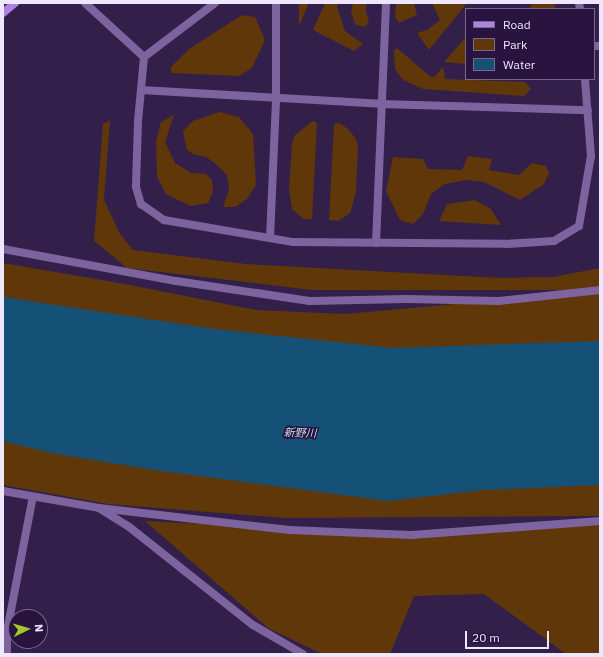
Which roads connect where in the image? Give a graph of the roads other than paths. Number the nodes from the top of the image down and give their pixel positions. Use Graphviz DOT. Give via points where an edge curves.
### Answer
graph roads {
  1 [pos="15,3"];
  2 [pos="85,3"];
  3 [pos="214,3"];
  4 [pos="276,3"];
  5 [pos="386,3"];
  6 [pos="3,13"];
  7 [pos="144,57"];
  8 [pos="585,80"];
  9 [pos="141,90"];
  10 [pos="276,98"];
  11 [pos="381,104"];
  12 [pos="588,110"];
  13 [pos="270,238"];
  14 [pos="376,243"];
  15 [pos="3,249"];
  16 [pos="600,290"];
  17 [pos="3,491"];
  18 [pos="33,496"];
  19 [pos="99,508"];
  20 [pos="600,521"];
  21 [pos="7,654"];
  22 [pos="303,654"];
  1 -- 6 [label="main road"];
  2 -- 7 [label="street"];
  3 -- 7 [label="street"];
  4 -- 10 [label="street"];
  5 -- 11 [label="street"];
  7 -- 9 [label="street"];
  8 -- 12 [label="street"];
  9 -- 10 [label="street"];
  9 -- 13 [label="street" via="136,187 141,204 164,220"];
  10 -- 11 [label="street"];
  10 -- 13 [label="street"];
  11 -- 12 [label="street"];
  11 -- 14 [label="street"];
  12 -- 14 [label="street" via="591,156 579,226 554,241 506,244"];
  13 -- 14 [label="street" via="293,242"];
  15 -- 16 [label="street" via="176,281 310,301 498,301"];
  17 -- 18 [label="street"];
  18 -- 19 [label="street"];
  18 -- 21 [label="street" via="7,631"];
  19 -- 20 [label="street" via="290,530 411,535"];
  19 -- 22 [label="street" via="128,526 253,625"];
}
